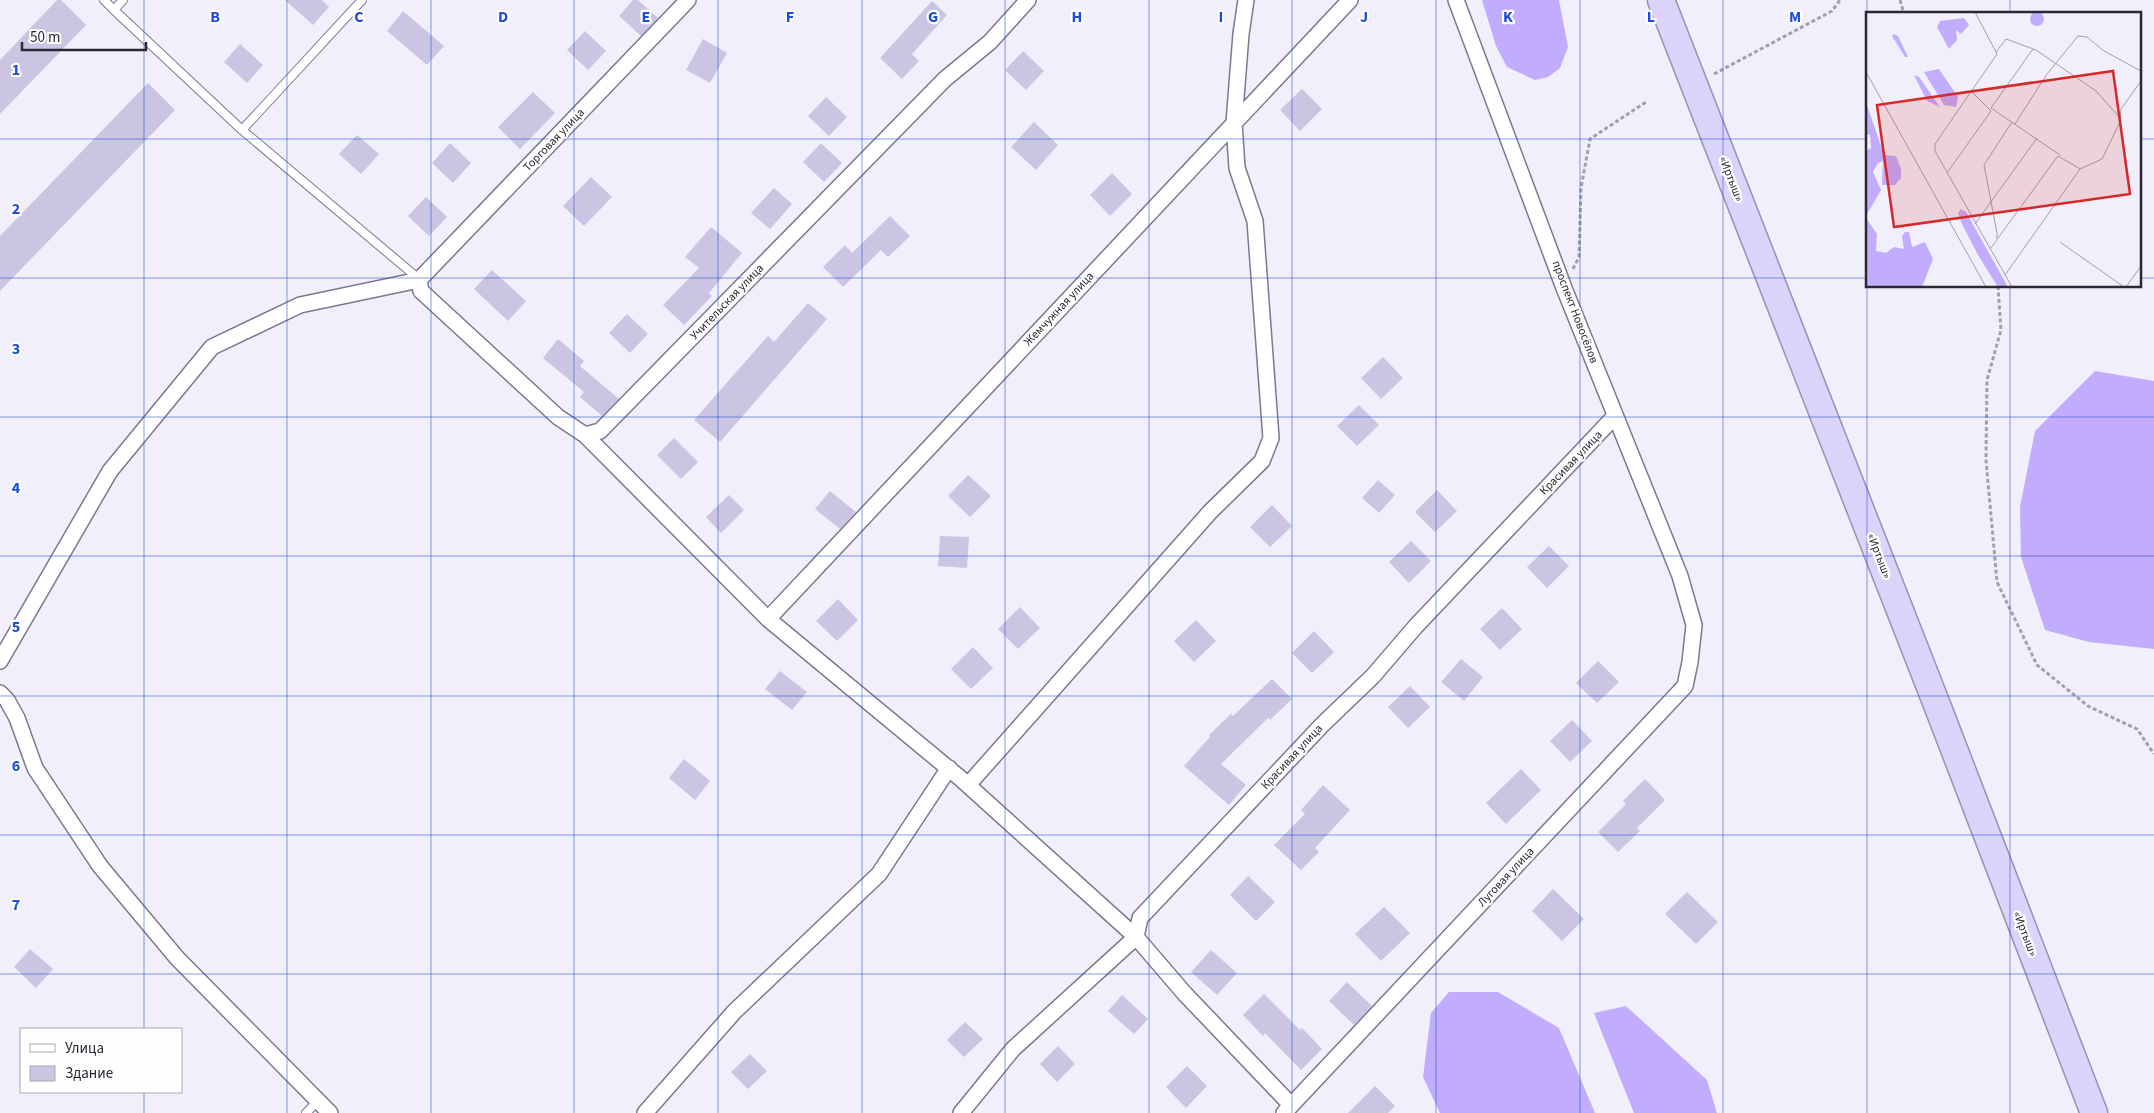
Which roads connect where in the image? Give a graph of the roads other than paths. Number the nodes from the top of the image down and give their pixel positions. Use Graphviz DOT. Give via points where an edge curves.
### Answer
graph roads {
  1 [pos="104,0"];
  2 [pos="123,0"];
  3 [pos="362,0"];
  4 [pos="688,0"];
  5 [pos="1028,0"];
  6 [pos="1246,0"];
  7 [pos="1350,0"];
  8 [pos="1456,0"];
  9 [pos="1661,0"];
  10 [pos="114,10"];
  11 [pos="1234,122"];
  12 [pos="242,130"];
  13 [pos="419,280"];
  14 [pos="1616,416"];
  15 [pos="585,435"];
  16 [pos="768,619"];
  17 [pos="1694,625"];
  18 [pos="0,661"];
  19 [pos="0,692"];
  20 [pos="949,768"];
  21 [pos="968,785"];
  22 [pos="1136,938"];
  23 [pos="317,1102"];
  24 [pos="1288,1109"];
  25 [pos="306,1113"];
  26 [pos="330,1113"];
  27 [pos="645,1113"];
  28 [pos="961,1113"];
  29 [pos="2094,1113"];
  1 -- 10 [label="lane"];
  2 -- 10 [label="lane"];
  3 -- 12 [label="lane"];
  4 -- 13 [label="street, Торговая улица"];
  5 -- 15 [label="street, Учительская улица" via="990,42 945,79 600,431"];
  6 -- 11 [label="street"];
  7 -- 11 [label="street, Жемчужная улица"];
  8 -- 14 [label="street, проспект Новосёлов" via="1564,288"];
  9 -- 29 [label="highway, «Иртыш»"];
  10 -- 12 [label="lane"];
  11 -- 16 [label="street, Жемчужная улица"];
  11 -- 21 [label="street" via="1237,168 1255,221 1271,438 1262,461 1210,512"];
  12 -- 13 [label="lane"];
  13 -- 15 [label="street" via="420,291 558,417"];
  13 -- 18 [label="street" via="300,305 212,348 110,471"];
  14 -- 17 [label="street, проспект Новосёлов" via="1680,576"];
  14 -- 22 [label="street, Красивая улица" via="1416,626 1373,676 1322,725 1140,918"];
  15 -- 16 [label="street"];
  16 -- 20 [label="street"];
  17 -- 24 [label="street, Луговая улица" via="1685,686"];
  19 -- 23 [label="street" via="17,718 35,768 100,866 177,958"];
  20 -- 21 [label="street"];
  20 -- 27 [label="street" via="879,874 734,1012"];
  21 -- 22 [label="street"];
  22 -- 24 [label="street"];
  22 -- 28 [label="street" via="1013,1049"];
  23 -- 25 [label="lane"];
  23 -- 26 [label="street"];
}
